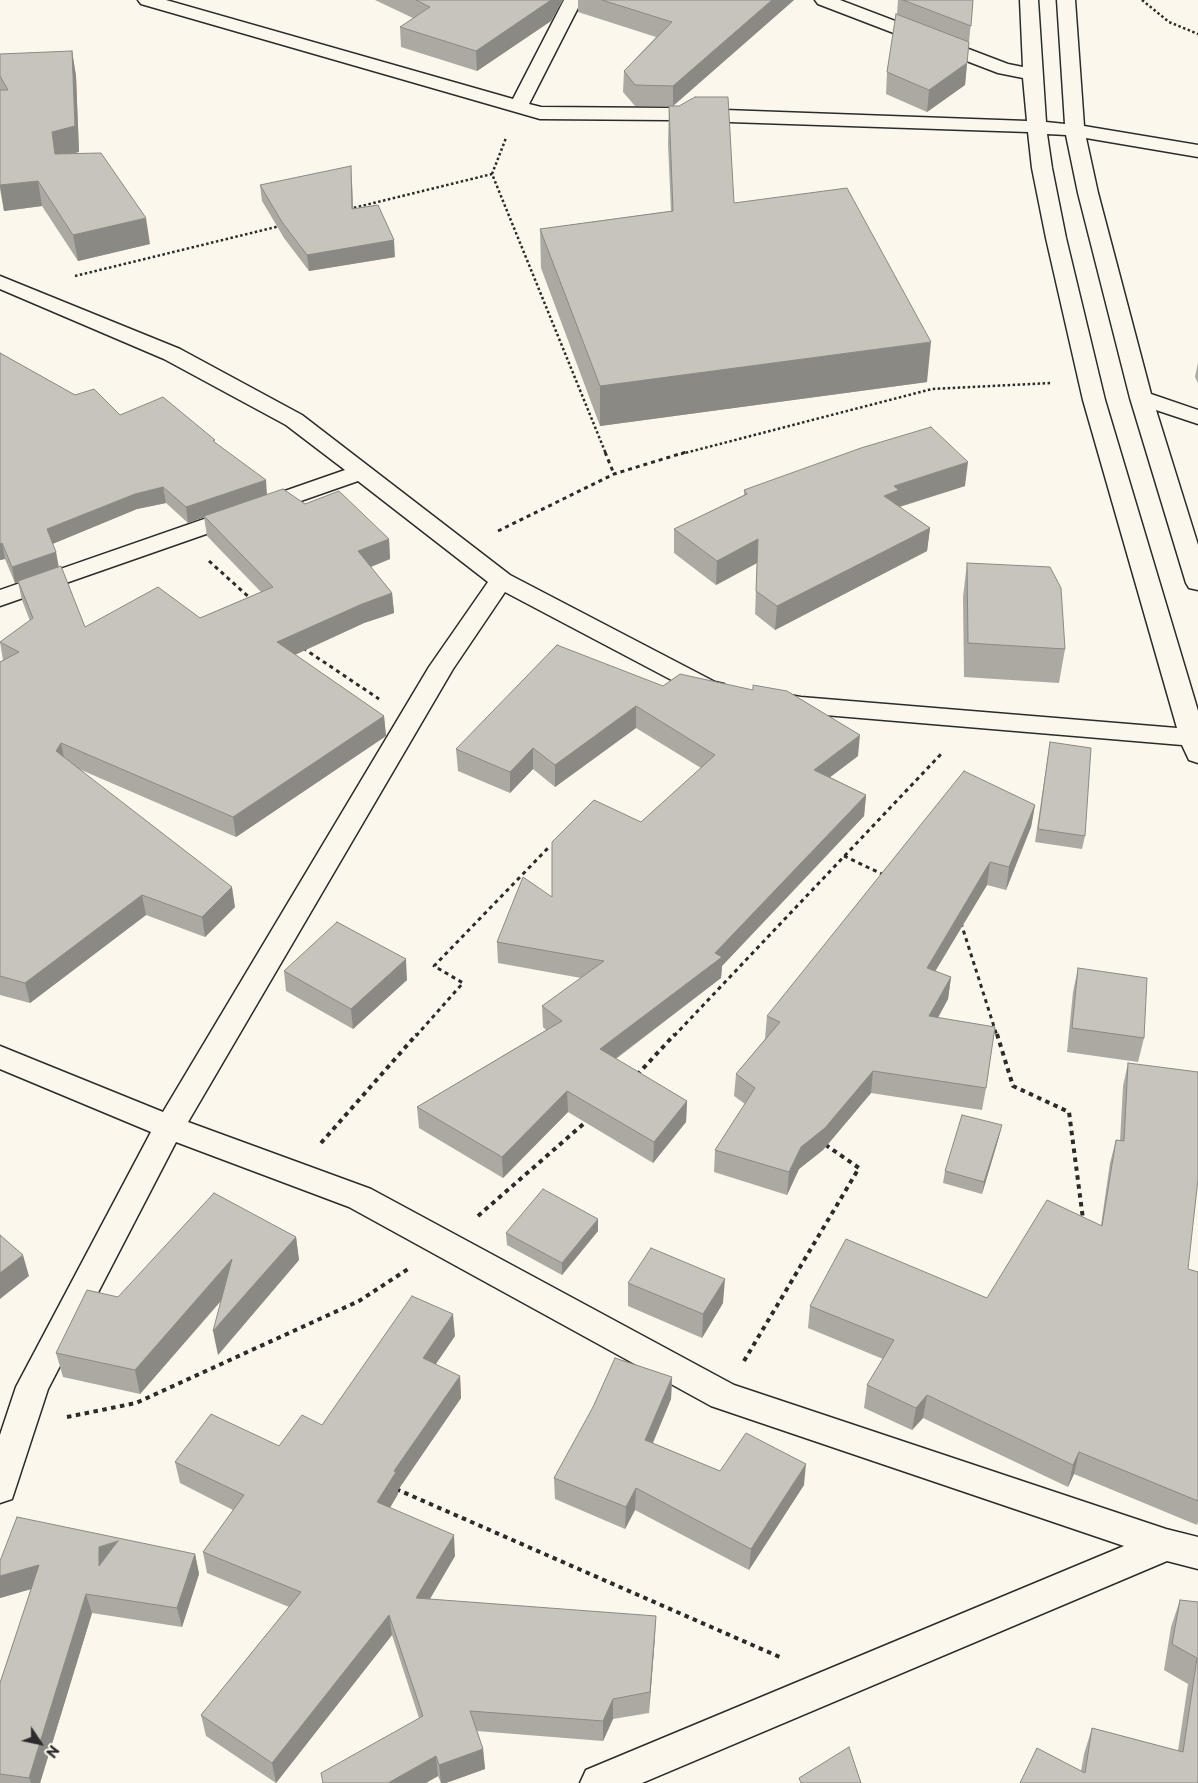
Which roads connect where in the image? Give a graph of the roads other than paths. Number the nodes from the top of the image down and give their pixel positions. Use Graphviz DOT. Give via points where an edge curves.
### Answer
graph roads {
  1 [pos="147,0"];
  2 [pos="573,0"];
  3 [pos="824,0"];
  4 [pos="1029,0"];
  5 [pos="1066,0"];
  6 [pos="1033,74"];
  7 [pos="518,107"];
  8 [pos="1037,127"];
  9 [pos="1075,130"];
  10 [pos="1198,151"];
  11 [pos="9,286"];
  12 [pos="1141,398"];
  13 [pos="1198,417"];
  14 [pos="362,472"];
  15 [pos="501,580"];
  16 [pos="1198,583"];
  17 [pos="0,598"];
  18 [pos="1197,743"];
  19 [pos="0,1057"];
  20 [pos="168,1127"];
  21 [pos="10,1424"];
  22 [pos="0,1488"];
  23 [pos="1182,1549"];
  24 [pos="599,1783"];
  1 -- 7 [label="street"];
  2 -- 7 [label="street"];
  3 -- 6 [label="street" via="1004,69"];
  4 -- 6 [label="street"];
  5 -- 9 [label="street"];
  6 -- 8 [label="street"];
  7 -- 8 [label="street" via="540,113 670,114"];
  8 -- 9 [label="street"];
  8 -- 18 [label="street" via="1056,238 1090,381"];
  9 -- 10 [label="street"];
  9 -- 12 [label="street"];
  11 -- 14 [label="street" via="172,354 294,420"];
  12 -- 13 [label="street"];
  12 -- 16 [label="street"];
  14 -- 15 [label="street"];
  14 -- 17 [label="street"];
  15 -- 18 [label="street" via="709,689 801,705"];
  15 -- 20 [label="street" via="442,668"];
  19 -- 20 [label="street"];
  20 -- 21 [label="street"];
  20 -- 23 [label="street" via="360,1198 723,1396"];
  21 -- 22 [label="street"];
  23 -- 24 [label="street" via="837,1682"];
}
